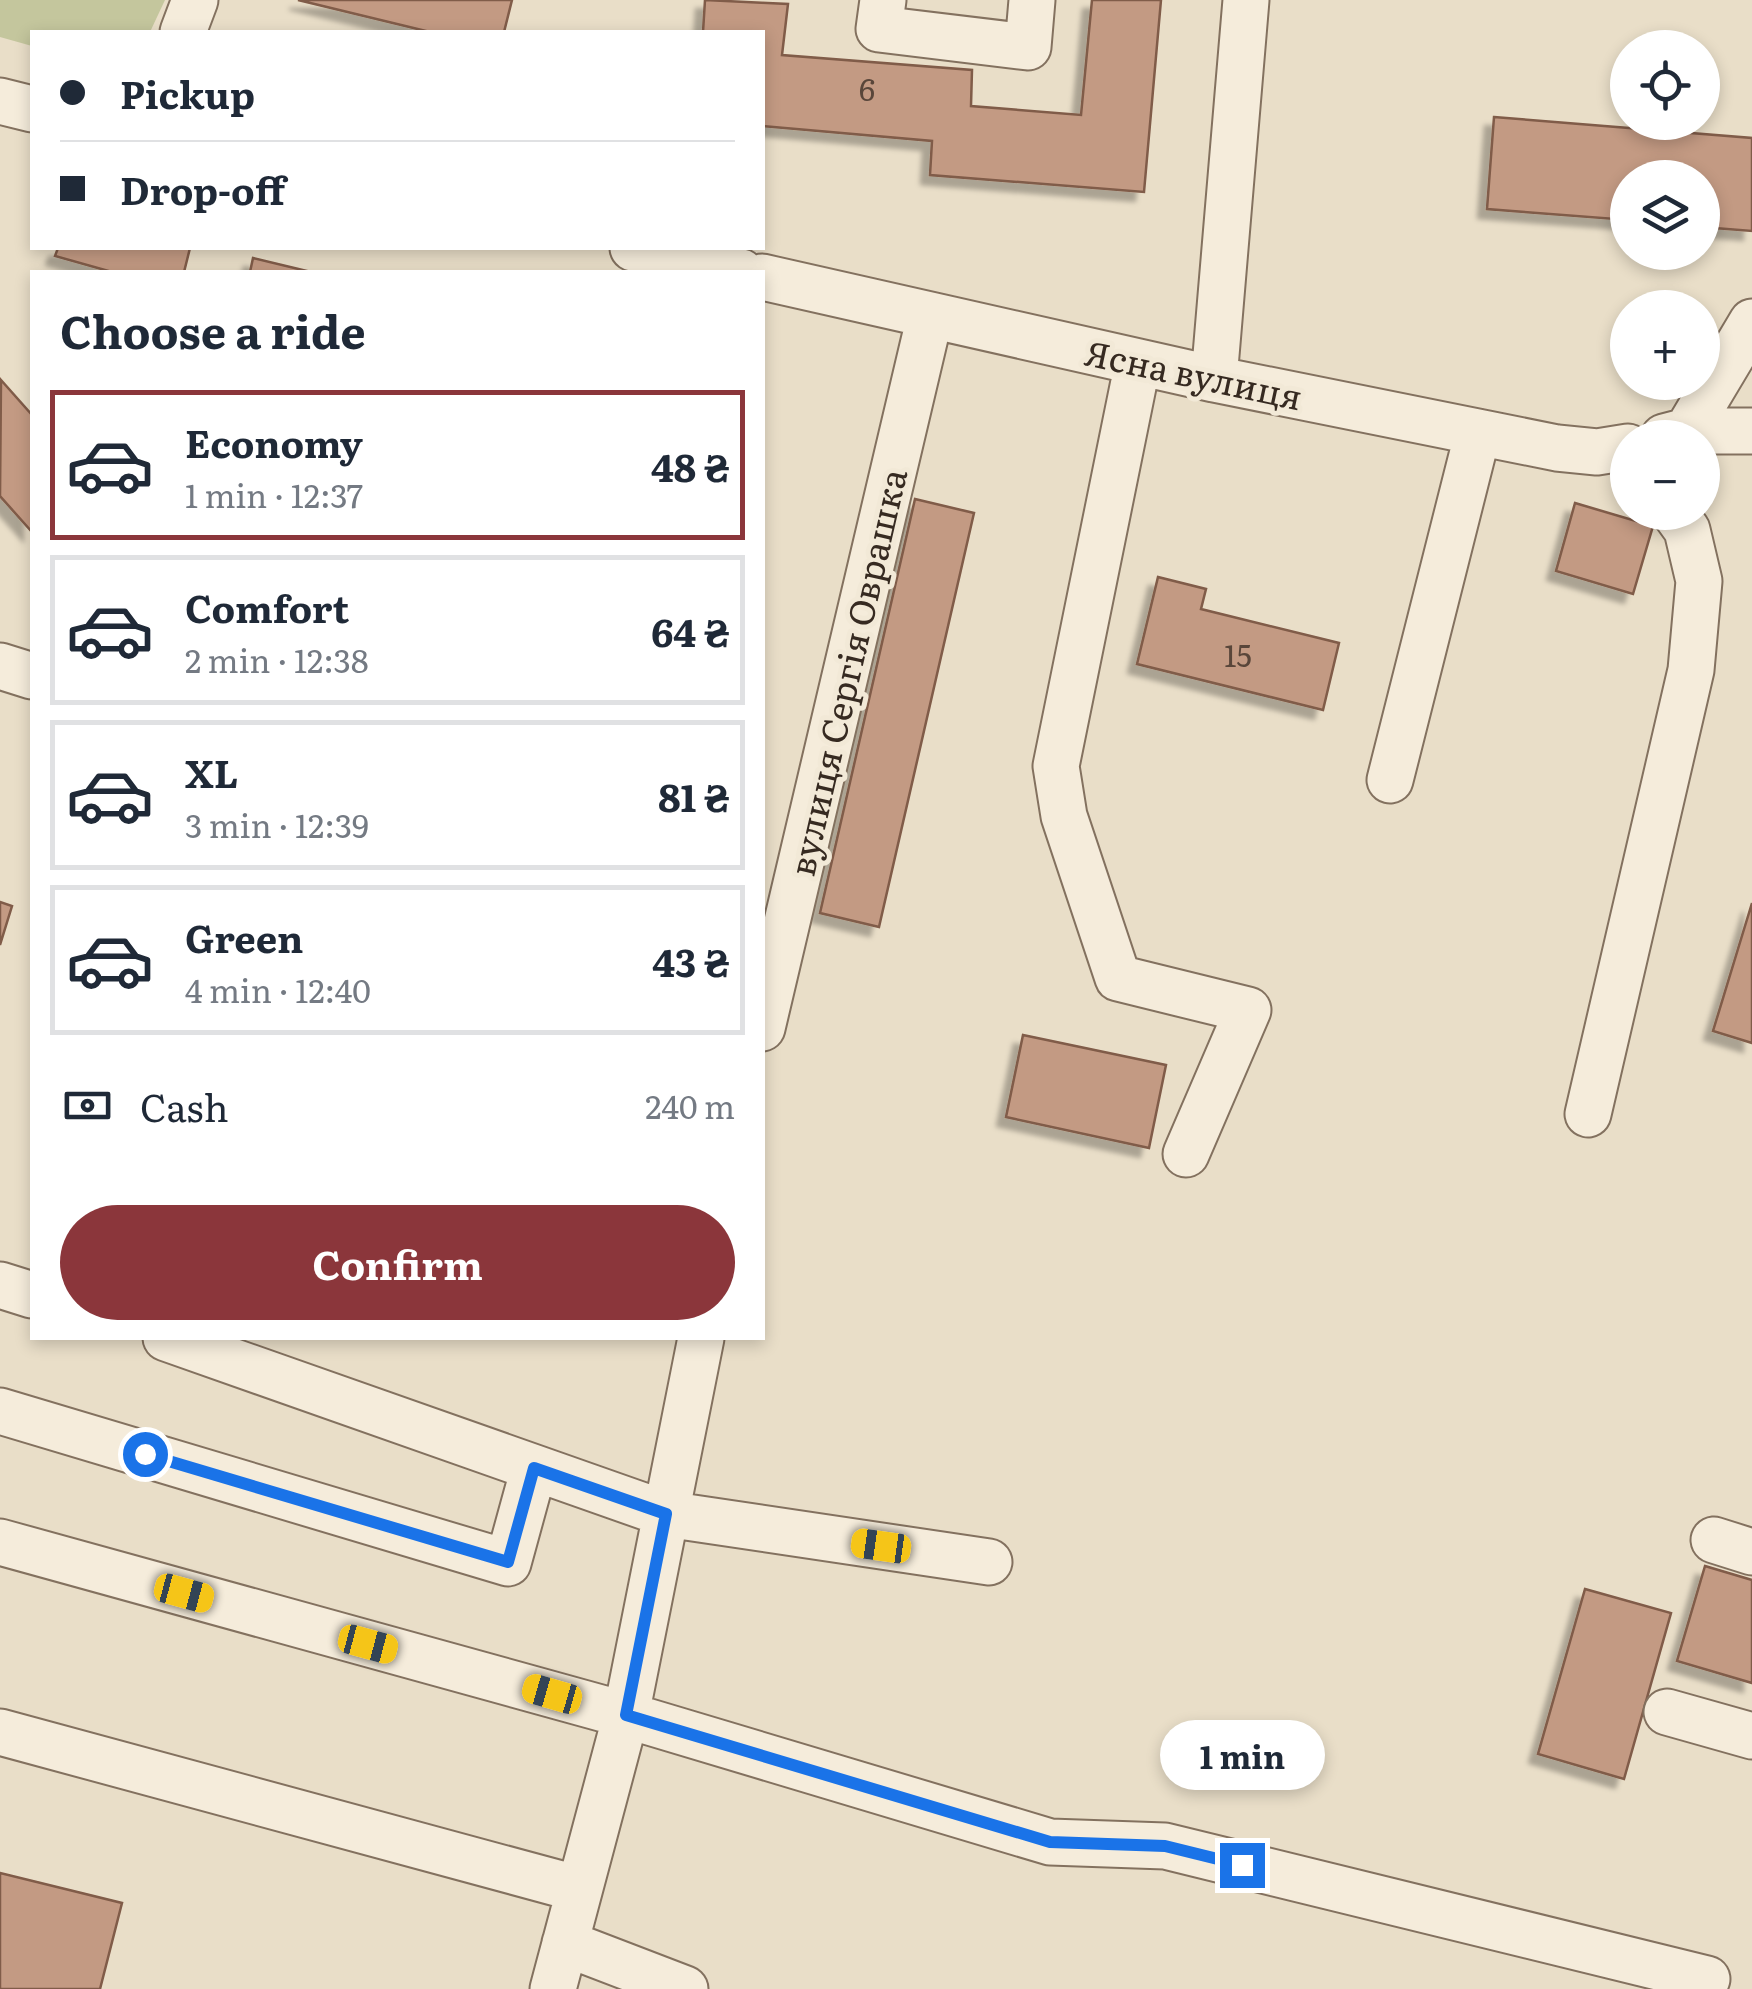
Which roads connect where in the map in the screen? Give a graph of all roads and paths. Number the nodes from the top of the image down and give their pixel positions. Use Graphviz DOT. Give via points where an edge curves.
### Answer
graph roads {
  1 [pos="194,0"];
  2 [pos="883,0"];
  3 [pos="1032,0"];
  4 [pos="1246,0"];
  5 [pos="184,30"];
  6 [pos="0,101"];
  7 [pos="30,108"];
  8 [pos="642,250"];
  9 [pos="733,270"];
  10 [pos="765,278"];
  11 [pos="930,316"];
  12 [pos="1752,322"];
  13 [pos="1138,362"];
  14 [pos="1214,378"];
  15 [pos="1684,420"];
  16 [pos="1752,430"];
  17 [pos="1478,432"];
  18 [pos="1720,432"];
  19 [pos="1610,456"];
  20 [pos="1686,530"];
  21 [pos="0,666"];
  22 [pos="30,675"];
  23 [pos="1390,780"];
  24 [pos="765,1007"];
  25 [pos="1588,1114"];
  26 [pos="1186,1154"];
  27 [pos="0,1285"];
  28 [pos="30,1294"];
  29 [pos="172,1340"];
  30 [pos="701,1340"];
  31 [pos="0,1411"];
  32 [pos="534,1468"];
  33 [pos="666,1514"];
  34 [pos="0,1542"];
  35 [pos="989,1562"];
  36 [pos="1667,1712"];
  37 [pos="626,1715"];
  38 [pos="0,1732"];
  39 [pos="1752,1736"];
  40 [pos="579,1888"];
  41 [pos="564,1944"];
  42 [pos="1707,1980"];
  43 [pos="553,1989"];
  44 [pos="685,1989"];
  1 -- 5 [label="street"];
  2 -- 3 [label="street" via="878,29 1028,47"];
  4 -- 14 [label="street"];
  6 -- 7 [label="street"];
  8 -- 9 [label="street"];
  10 -- 11 [label="street, Ясна вулиця"];
  11 -- 13 [label="street, Ясна вулиця"];
  11 -- 24 [label="street, вулиця Сергія Оврашка"];
  12 -- 15 [label="street"];
  13 -- 14 [label="street, Ясна вулиця"];
  13 -- 26 [label="street" via="1056,766 1064,816 1118,978 1248,1010"];
  14 -- 17 [label="street, Ясна вулиця"];
  16 -- 18 [label="street"];
  17 -- 19 [label="street, Ясна вулиця"];
  17 -- 23 [label="street"];
  20 -- 25 [label="street" via="1699,580 1691,670"];
  21 -- 22 [label="street"];
  27 -- 28 [label="street"];
  29 -- 32 [label="street"];
  30 -- 33 [label="street"];
  31 -- 32 [label="street" via="508,1562"];
  32 -- 33 [label="street"];
  33 -- 35 [label="street"];
  33 -- 37 [label="street"];
  34 -- 37 [label="street"];
  36 -- 39 [label="street"];
  37 -- 40 [label="street"];
  37 -- 42 [label="street" via="1050,1842 1165,1846"];
  38 -- 40 [label="street"];
  40 -- 41 [label="street"];
  41 -- 43 [label="street"];
  41 -- 44 [label="street"];
}
